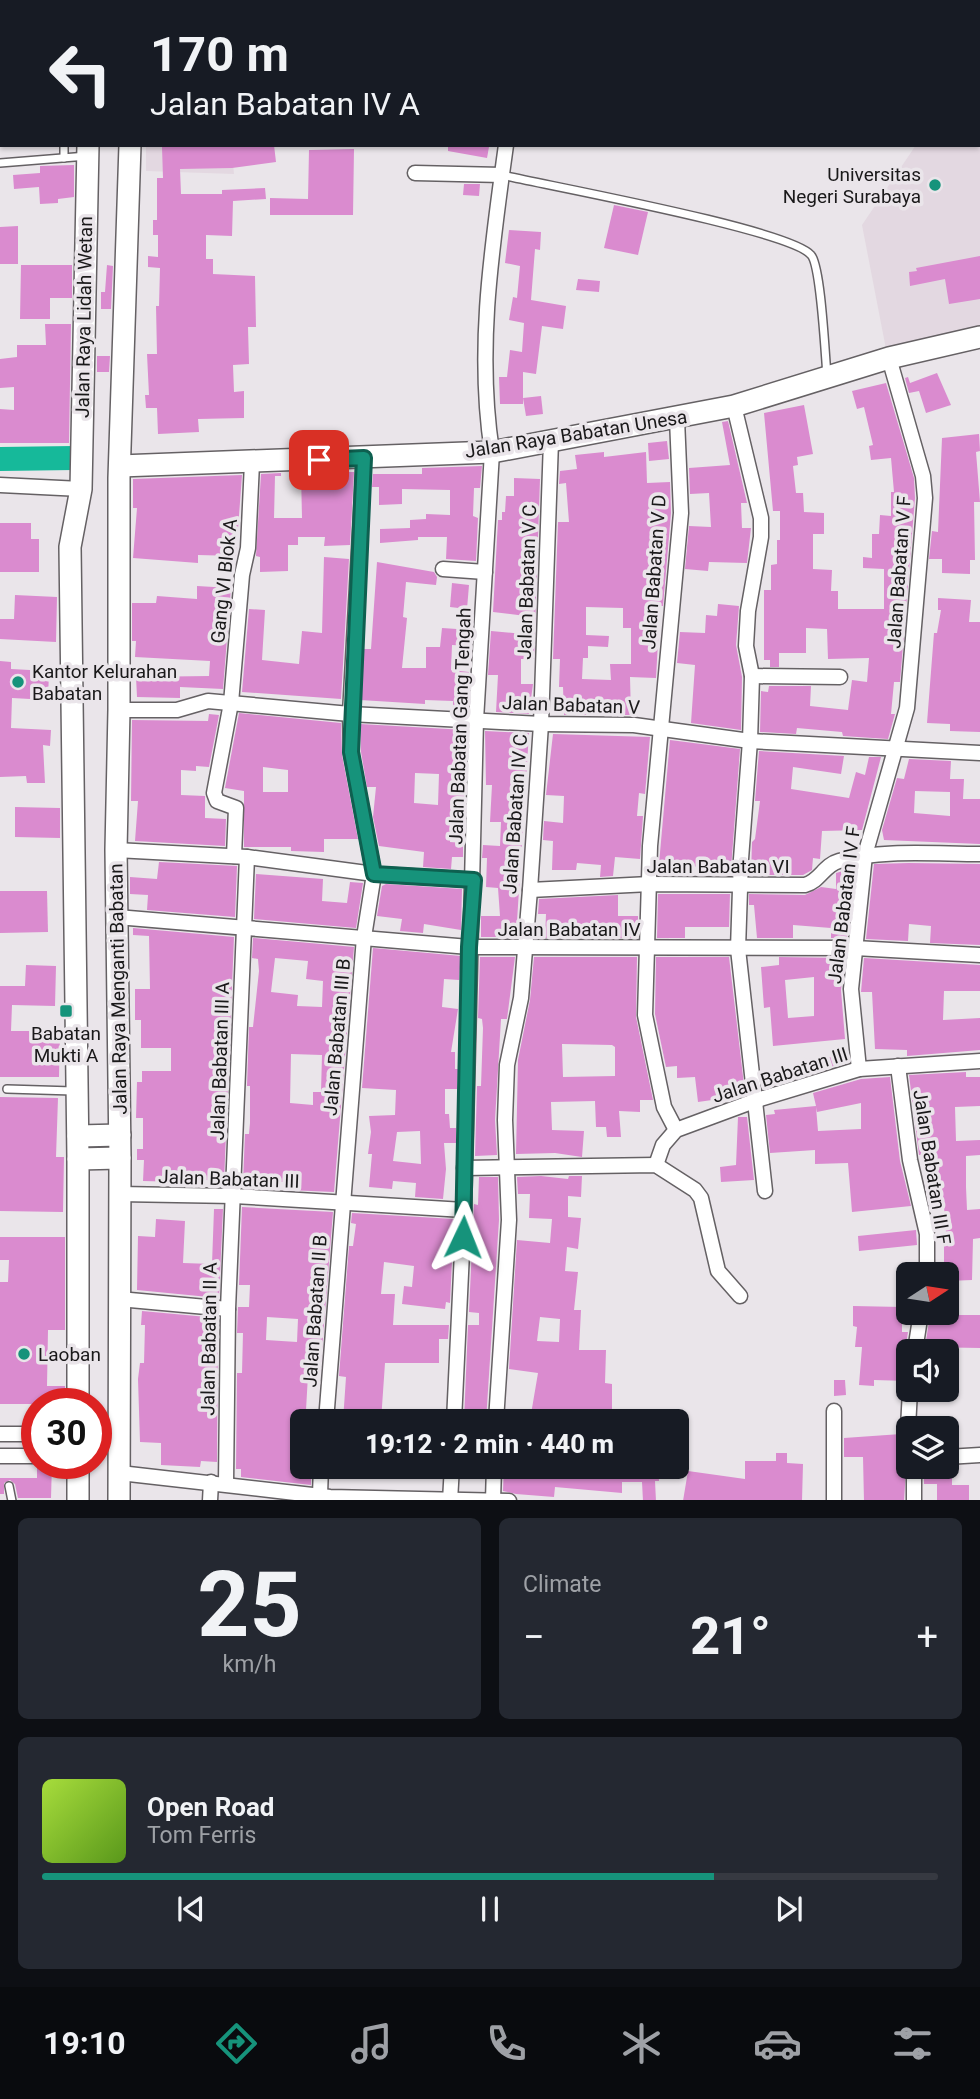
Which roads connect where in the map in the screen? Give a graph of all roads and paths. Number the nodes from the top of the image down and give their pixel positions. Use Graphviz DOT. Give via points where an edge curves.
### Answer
graph roads {
  1 [pos="64,147"];
  2 [pos="130,147"];
  3 [pos="506,147"];
  4 [pos="88,150"];
  5 [pos="64,158"];
  6 [pos="0,163"];
  7 [pos="415,173"];
  8 [pos="502,176"];
  9 [pos="980,337"];
  10 [pos="889,358"];
  11 [pos="828,378"];
  12 [pos="734,406"];
  13 [pos="677,419"];
  14 [pos="551,441"];
  15 [pos="492,452"];
  16 [pos="364,458"];
  17 [pos="252,463"];
  18 [pos="119,472"];
  19 [pos="0,485"];
  20 [pos="81,489"];
  21 [pos="443,569"];
  22 [pos="485,572"];
  23 [pos="752,676"];
  24 [pos="839,677"];
  25 [pos="231,704"];
  26 [pos="119,710"];
  27 [pos="350,714"];
  28 [pos="476,720"];
  29 [pos="541,724"];
  30 [pos="663,729"];
  31 [pos="751,741"];
  32 [pos="896,750"];
  33 [pos="980,753"];
  34 [pos="116,850"];
  35 [pos="980,854"];
  36 [pos="865,856"];
  37 [pos="241,857"];
  38 [pos="374,874"];
  39 [pos="474,880"];
  40 [pos="650,884"];
  41 [pos="740,884"];
  42 [pos="530,890"];
  43 [pos="117,917"];
  44 [pos="244,928"];
  45 [pos="364,937"];
  46 [pos="469,947"];
  47 [pos="855,948"];
  48 [pos="524,949"];
  49 [pos="647,949"];
  50 [pos="738,949"];
  51 [pos="980,956"];
  52 [pos="980,1061"];
  53 [pos="898,1066"];
  54 [pos="859,1069"];
  55 [pos="7,1089"];
  56 [pos="77,1091"];
  57 [pos="757,1100"];
  58 [pos="676,1130"];
  59 [pos="99,1136"];
  60 [pos="100,1158"];
  61 [pos="656,1165"];
  62 [pos="464,1168"];
  63 [pos="508,1168"];
  64 [pos="765,1191"];
  65 [pos="119,1194"];
  66 [pos="234,1196"];
  67 [pos="343,1203"];
  68 [pos="464,1210"];
  69 [pos="927,1262"];
  70 [pos="740,1296"];
  71 [pos="119,1299"];
  72 [pos="228,1309"];
  73 [pos="79,1388"];
  74 [pos="327,1409"];
  75 [pos="455,1409"];
  76 [pos="497,1409"];
  77 [pos="834,1411"];
  78 [pos="0,1434"];
  79 [pos="21,1434"];
  80 [pos="980,1455"];
  81 [pos="0,1456"];
  82 [pos="21,1456"];
  83 [pos="959,1456"];
  84 [pos="120,1474"];
  85 [pos="78,1479"];
  86 [pos="324,1479"];
  87 [pos="451,1479"];
  88 [pos="494,1479"];
  89 [pos="914,1479"];
  90 [pos="211,1482"];
  91 [pos="226,1483"];
  92 [pos="9,1486"];
  93 [pos="327,1497"];
  94 [pos="450,1499"];
  95 [pos="12,1500"];
  96 [pos="78,1500"];
  97 [pos="120,1500"];
  98 [pos="210,1500"];
  99 [pos="493,1500"];
  100 [pos="509,1500"];
  101 [pos="834,1500"];
  102 [pos="914,1500"];
  1 -- 5 [label="lane"];
  2 -- 18 [label="main road, Jalan Raya Lidah Wetan"];
  3 -- 8 [label="street, Jalan Babatan Gang Tengah"];
  4 -- 5 [label="lane"];
  4 -- 20 [label="main road, Jalan Raya Lidah Wetan"];
  5 -- 6 [label="lane"];
  7 -- 8 [label="street"];
  8 -- 11 [label="lane" via="759,232 803,248 819,275"];
  8 -- 15 [label="street, Jalan Babatan Gang Tengah" via="489,255 485,332"];
  9 -- 10 [label="main road, Jalan Raya Babatan Unesa"];
  10 -- 11 [label="main road, Jalan Raya Babatan Unesa"];
  10 -- 32 [label="street, Jalan Babatan V F" via="923,476 925,498 907,708"];
  11 -- 12 [label="main road, Jalan Raya Babatan Unesa"];
  12 -- 13 [label="main road, Jalan Raya Babatan Unesa"];
  12 -- 23 [label="street" via="761,519 748,611 746,646"];
  13 -- 14 [label="main road, Jalan Raya Babatan Unesa"];
  13 -- 30 [label="street, Jalan Babatan V D" via="681,513"];
  14 -- 15 [label="main road, Jalan Raya Babatan Unesa"];
  14 -- 29 [label="street, Jalan Babatan V C"];
  15 -- 16 [label="main road, Jalan Raya Babatan Unesa"];
  15 -- 22 [label="street, Jalan Babatan Gang Tengah"];
  16 -- 17 [label="main road, Jalan Raya Babatan Unesa"];
  16 -- 27 [label="street"];
  17 -- 18 [label="main road, Jalan Raya Babatan Unesa"];
  17 -- 25 [label="street, Gang VI Blok A"];
  18 -- 20 [label="main road"];
  18 -- 26 [label="main road, Jalan Raya Menganti Babatan"];
  19 -- 20 [label="street"];
  20 -- 56 [label="main road, Jalan Raya Menganti Babatan" via="70,547"];
  21 -- 22 [label="street"];
  22 -- 28 [label="street, Jalan Babatan Gang Tengah"];
  23 -- 24 [label="street"];
  23 -- 31 [label="street"];
  25 -- 26 [label="street, Jalan Babatan V" via="208,701 177,710"];
  25 -- 27 [label="street, Jalan Babatan V"];
  25 -- 37 [label="street, Gang VI Blok A" via="214,793 217,802 236,808"];
  26 -- 34 [label="main road, Jalan Raya Menganti Babatan"];
  27 -- 28 [label="street, Jalan Babatan V"];
  27 -- 38 [label="street, Jalan Babatan III B" via="351,752"];
  28 -- 29 [label="street, Jalan Babatan V"];
  28 -- 39 [label="street, Jalan Babatan Gang Tengah"];
  29 -- 30 [label="street, Jalan Babatan V"];
  29 -- 42 [label="street, Jalan Babatan IV C"];
  30 -- 31 [label="street, Jalan Babatan V"];
  30 -- 40 [label="street, Jalan Babatan V D" via="655,779"];
  31 -- 32 [label="street, Jalan Babatan V"];
  31 -- 41 [label="street"];
  32 -- 33 [label="street, Jalan Babatan V"];
  32 -- 36 [label="street, Jalan Babatan IV F"];
  34 -- 37 [label="street"];
  34 -- 43 [label="main road, Jalan Raya Menganti Babatan"];
  35 -- 36 [label="street, Jalan Babatan VI"];
  36 -- 41 [label="street, Jalan Babatan VI" via="829,865 817,880 805,885"];
  36 -- 47 [label="street, Jalan Babatan IV F"];
  37 -- 38 [label="street"];
  37 -- 44 [label="street, Jalan Babatan III A"];
  38 -- 39 [label="street"];
  38 -- 45 [label="street, Jalan Babatan III B"];
  39 -- 46 [label="street, Jalan Babatan Gang Tengah"];
  40 -- 41 [label="street, Jalan Babatan VI"];
  40 -- 42 [label="street, Jalan Babatan VI"];
  40 -- 49 [label="street, Jalan Babatan V D"];
  41 -- 50 [label="street"];
  42 -- 48 [label="street, Jalan Babatan IV C"];
  43 -- 44 [label="street, Jalan Babatan IV"];
  43 -- 59 [label="main road, Jalan Raya Menganti Babatan"];
  44 -- 45 [label="street, Jalan Babatan IV"];
  44 -- 66 [label="street, Jalan Babatan III A"];
  45 -- 46 [label="street, Jalan Babatan IV"];
  45 -- 67 [label="street, Jalan Babatan III B"];
  46 -- 48 [label="street, Jalan Babatan IV"];
  46 -- 62 [label="street, Jalan Babatan Gang Tengah"];
  47 -- 50 [label="street, Jalan Babatan IV"];
  47 -- 51 [label="street, Jalan Babatan IV"];
  47 -- 54 [label="street, Jalan Babatan IV F" via="851,989"];
  48 -- 49 [label="street, Jalan Babatan IV"];
  48 -- 63 [label="street, Jalan Babatan IV C" via="521,998 507,1065"];
  49 -- 50 [label="street, Jalan Babatan IV"];
  49 -- 58 [label="street, Jalan Babatan V D" via="645,1015 664,1107"];
  50 -- 57 [label="street"];
  52 -- 53 [label="street, Jalan Babatan III"];
  53 -- 54 [label="street, Jalan Babatan III"];
  53 -- 69 [label="street, Jalan Babatan III F" via="910,1160 928,1234"];
  54 -- 57 [label="street, Jalan Babatan III"];
  55 -- 56 [label="lane"];
  56 -- 59 [label="main road, Jalan Raya Menganti Babatan"];
  57 -- 58 [label="street, Jalan Babatan III"];
  57 -- 64 [label="street"];
  58 -- 61 [label="street" via="663,1145"];
  59 -- 60 [label="main road, Jalan Raya Menganti Babatan"];
  59 -- 60 [label="main road, Jalan Raya Menganti Babatan"];
  60 -- 65 [label="main road, Jalan Raya Menganti Babatan"];
  60 -- 73 [label="main road, Jalan Raya Menganti Babatan"];
  61 -- 63 [label="street"];
  61 -- 70 [label="street" via="701,1198 718,1271"];
  62 -- 63 [label="street"];
  62 -- 68 [label="street, Jalan Babatan Gang Tengah"];
  63 -- 76 [label="street, Jalan Babatan IV C"];
  65 -- 66 [label="street, Jalan Babatan III"];
  65 -- 71 [label="main road, Jalan Raya Menganti Babatan"];
  66 -- 67 [label="street, Jalan Babatan III"];
  66 -- 72 [label="street, Jalan Babatan II A"];
  67 -- 68 [label="street, Jalan Babatan III"];
  67 -- 74 [label="street, Jalan Babatan II B"];
  68 -- 75 [label="street, Jalan Babatan Gang Tengah"];
  71 -- 72 [label="street"];
  71 -- 84 [label="main road, Jalan Raya Menganti Babatan"];
  72 -- 91 [label="street, Jalan Babatan II A"];
  77 -- 101 [label="street"];
  78 -- 79 [label="street"];
  80 -- 83 [label="street"];
  81 -- 82 [label="street"];
  84 -- 90 [label="street"];
  84 -- 97 [label="main road, Jalan Raya Menganti Babatan"];
  85 -- 96 [label="main road"];
  86 -- 93 [label="street"];
  87 -- 94 [label="street"];
  88 -- 99 [label="street"];
  89 -- 102 [label="street"];
  90 -- 91 [label="street"];
  90 -- 98 [label="street"];
  91 -- 93 [label="street"];
  92 -- 95 [label="lane"];
  93 -- 94 [label="street"];
  94 -- 99 [label="street"];
  99 -- 100 [label="street"];
}
